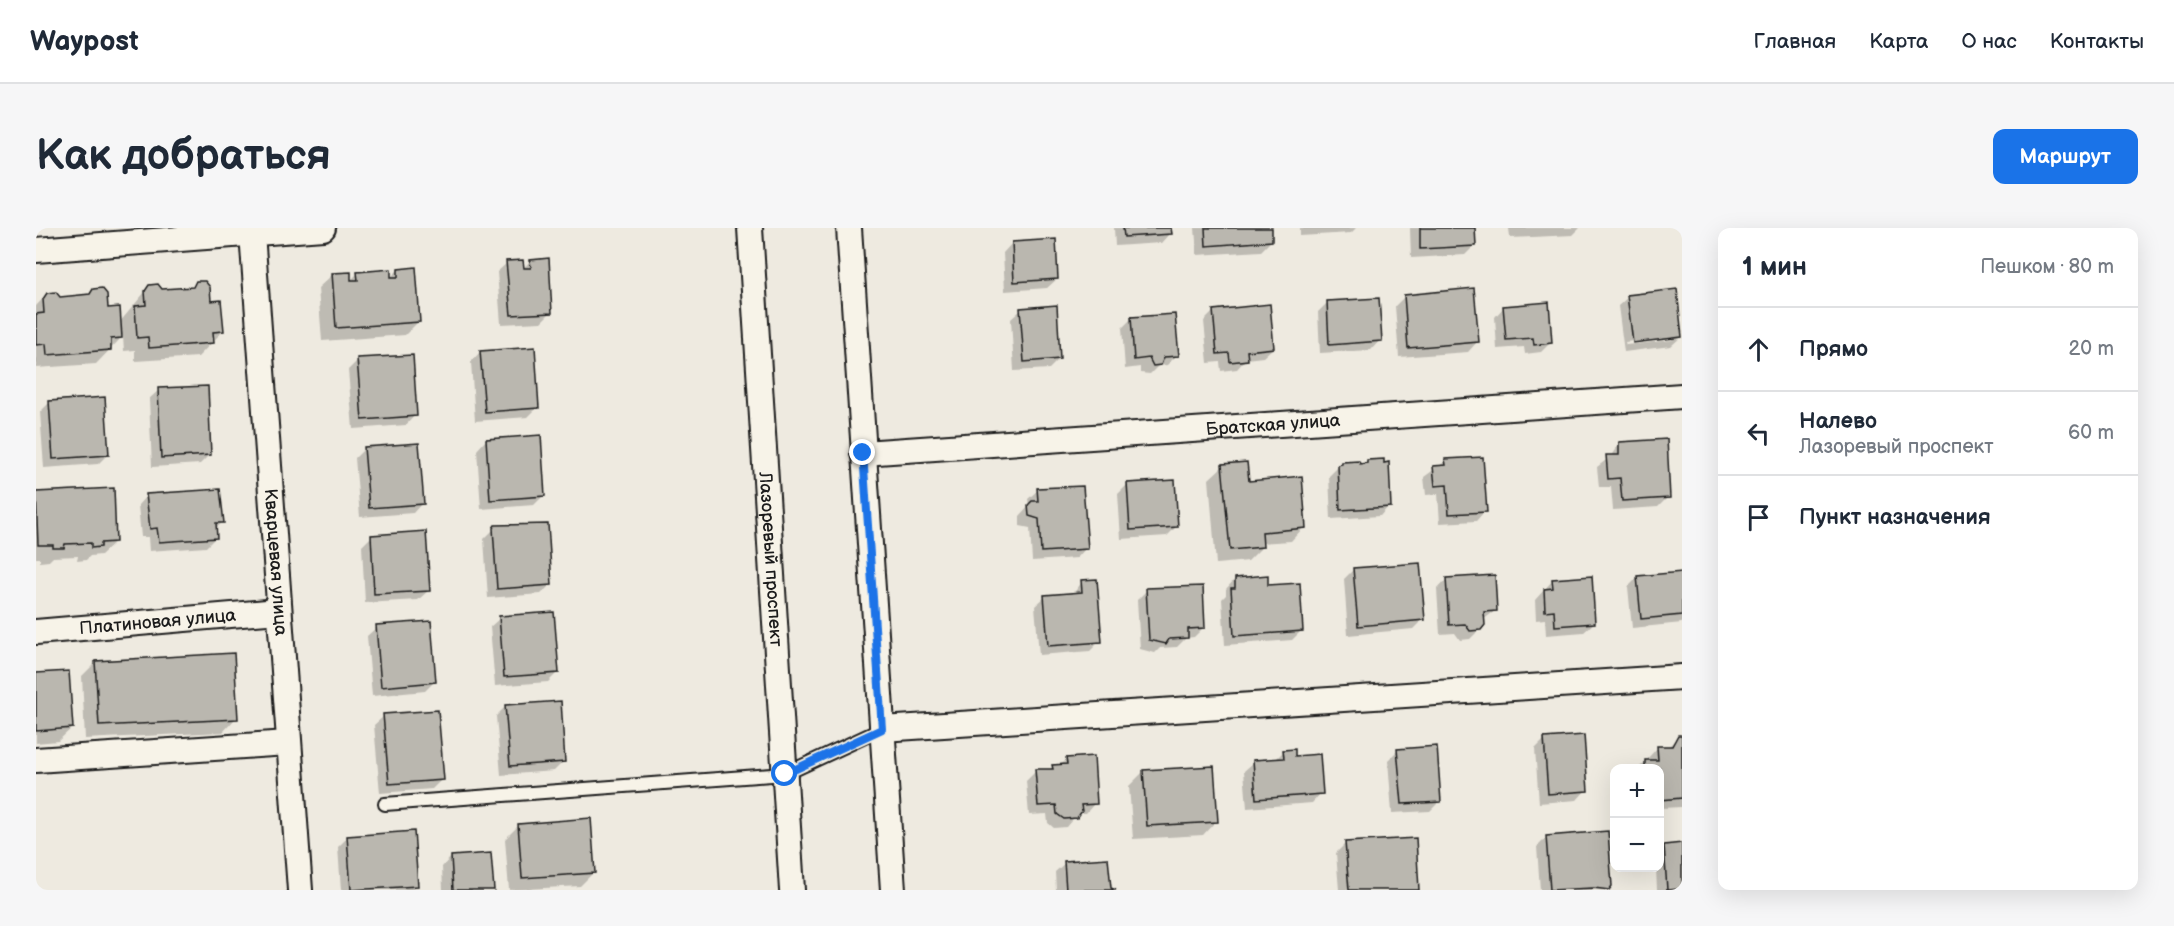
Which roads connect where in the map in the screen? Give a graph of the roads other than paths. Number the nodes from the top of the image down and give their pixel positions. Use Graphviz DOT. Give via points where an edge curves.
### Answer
graph roads {
  1 [pos="323,228"];
  2 [pos="750,228"];
  3 [pos="849,228"];
  4 [pos="252,233"];
  5 [pos="36,250"];
  6 [pos="1682,396"];
  7 [pos="863,453"];
  8 [pos="278,611"];
  9 [pos="36,632"];
  10 [pos="1682,677"];
  11 [pos="882,729"];
  12 [pos="288,743"];
  13 [pos="36,760"];
  14 [pos="785,774"];
  15 [pos="385,804"];
  16 [pos="300,890"];
  17 [pos="792,890"];
  18 [pos="893,890"];
  1 -- 4 [label="street"];
  2 -- 14 [label="street, Лазоревый проспект"];
  3 -- 7 [label="street"];
  4 -- 5 [label="street"];
  4 -- 8 [label="street, Кварцевая улица"];
  6 -- 7 [label="street, Братская улица"];
  7 -- 11 [label="street"];
  8 -- 9 [label="street, Платиновая улица"];
  8 -- 12 [label="street, Кварцевая улица"];
  10 -- 11 [label="street"];
  11 -- 14 [label="lane"];
  11 -- 18 [label="street"];
  12 -- 13 [label="street"];
  12 -- 16 [label="street, Кварцевая улица"];
  14 -- 15 [label="lane"];
  14 -- 17 [label="street, Лазоревый проспект"];
}
